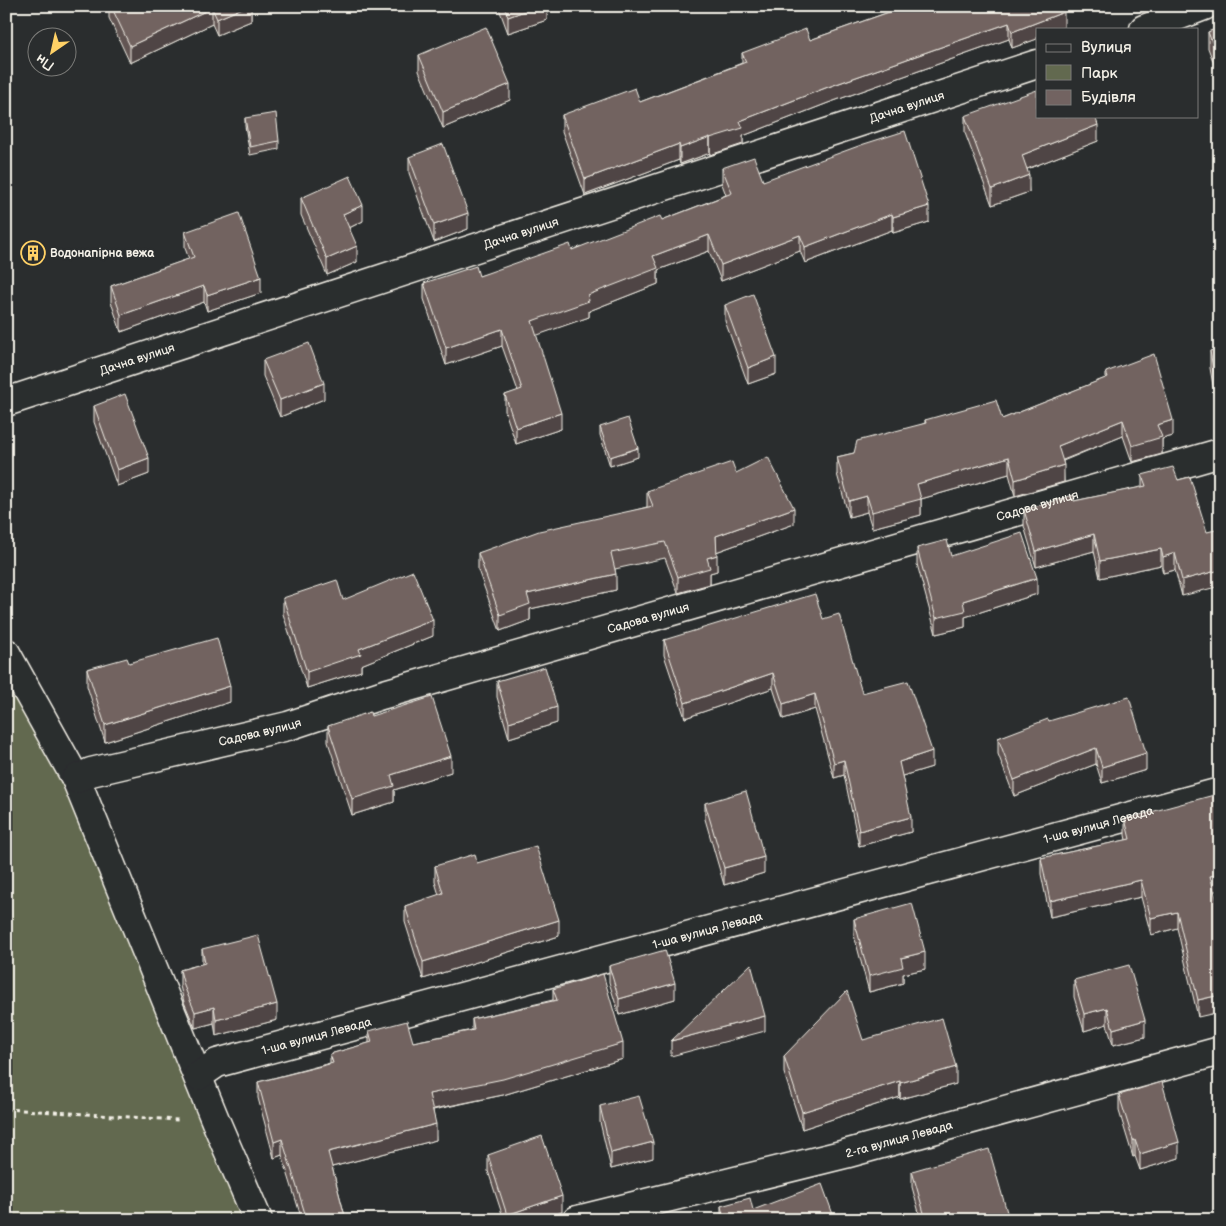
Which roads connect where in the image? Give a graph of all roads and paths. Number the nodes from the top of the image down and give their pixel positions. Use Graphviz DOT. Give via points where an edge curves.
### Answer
graph roads {
  1 [pos="1204,6"];
  2 [pos="1147,28"];
  3 [pos="1036,64"];
  4 [pos="6,402"];
  5 [pos="1220,452"];
  6 [pos="6,653"];
  7 [pos="76,779"];
  8 [pos="1220,792"];
  9 [pos="1220,1052"];
  10 [pos="198,1076"];
  11 [pos="6,1109"];
  12 [pos="216,1122"];
  13 [pos="258,1220"];
  14 [pos="577,1220"];
  1 -- 2 [label="street"];
  3 -- 4 [label="street, Дачна вулиця"];
  5 -- 7 [label="street, Садова вулиця" via="380,695 288,726 91,772"];
  6 -- 7 [label="street"];
  7 -- 10 [label="street"];
  8 -- 10 [label="street, 1-ша вулиця Левада" via="217,1063"];
  9 -- 14 [label="street, 2-га вулиця Левада" via="845,1154"];
  10 -- 12 [label="street"];
  11 -- 12 [label="path"];
  12 -- 13 [label="street"];
}
